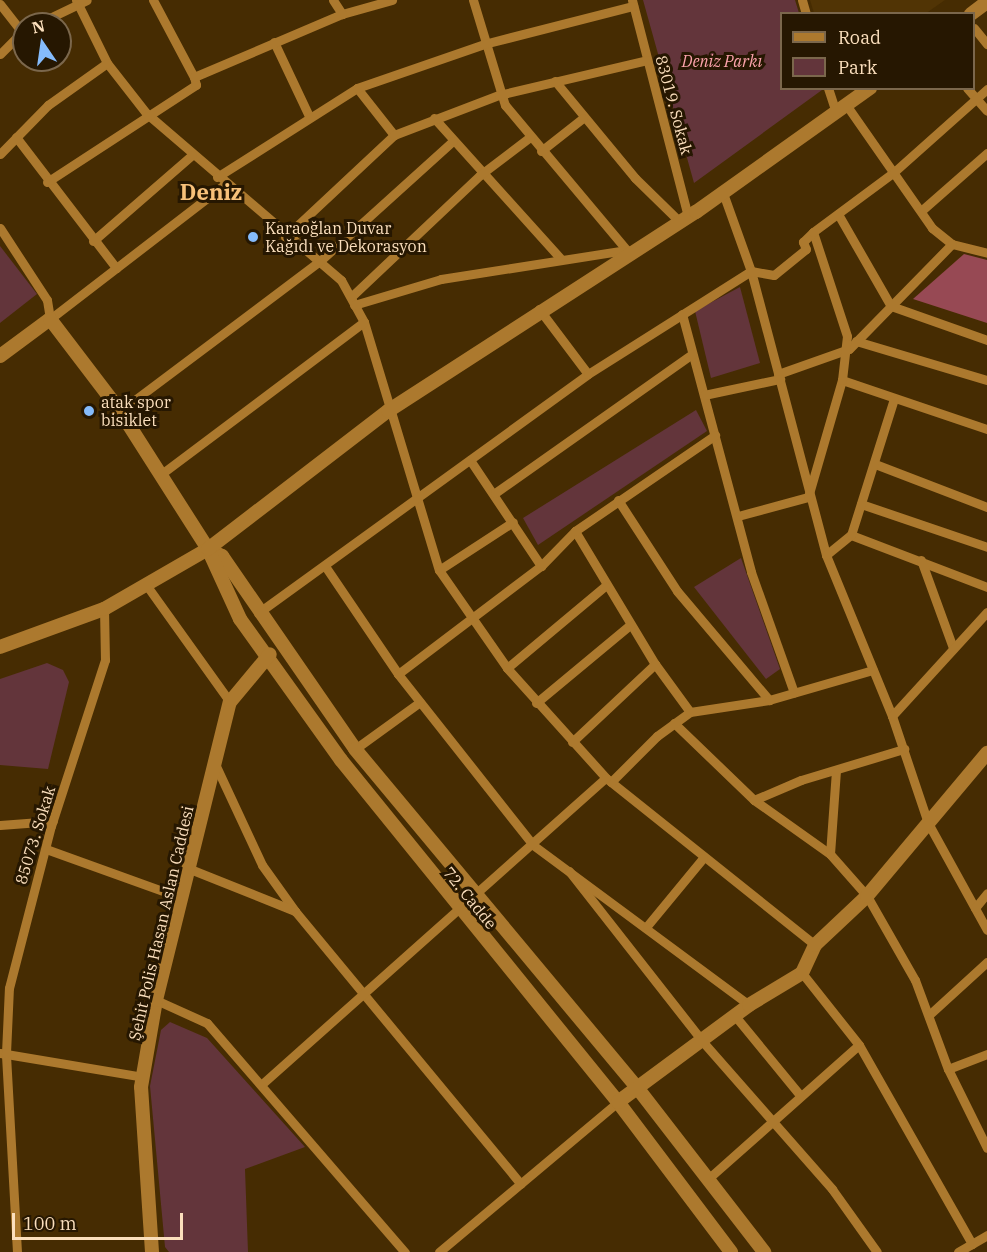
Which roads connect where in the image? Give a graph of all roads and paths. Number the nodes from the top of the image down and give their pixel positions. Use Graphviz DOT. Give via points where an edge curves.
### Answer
graph roads {
  1 [pos="153,0"];
  2 [pos="333,0"];
  3 [pos="392,0"];
  4 [pos="473,0"];
  5 [pos="80,1"];
  6 [pos="987,2"];
  7 [pos="633,3"];
  8 [pos="0,4"];
  9 [pos="59,12"];
  10 [pos="974,12"];
  11 [pos="342,14"];
  12 [pos="12,19"];
  13 [pos="975,29"];
  14 [pos="274,42"];
  15 [pos="12,43"];
  16 [pos="484,44"];
  17 [pos="987,44"];
  18 [pos="0,54"];
  19 [pos="647,60"];
  20 [pos="107,63"];
  21 [pos="194,77"];
  22 [pos="555,81"];
  23 [pos="357,88"];
  24 [pos="987,89"];
  25 [pos="829,90"];
  26 [pos="867,90"];
  27 [pos="968,90"];
  28 [pos="499,95"];
  29 [pos="975,99"];
  30 [pos="841,109"];
  31 [pos="987,111"];
  32 [pos="146,113"];
  33 [pos="309,116"];
  34 [pos="434,118"];
  35 [pos="583,118"];
  36 [pos="393,135"];
  37 [pos="16,137"];
  38 [pos="530,137"];
  39 [pos="453,141"];
  40 [pos="541,151"];
  41 [pos="987,153"];
  42 [pos="0,154"];
  43 [pos="192,155"];
  44 [pos="983,164"];
  45 [pos="894,172"];
  46 [pos="480,175"];
  47 [pos="217,177"];
  48 [pos="47,182"];
  49 [pos="225,184"];
  50 [pos="723,193"];
  51 [pos="921,211"];
  52 [pos="838,214"];
  53 [pos="684,220"];
  54 [pos="0,228"];
  55 [pos="813,232"];
  56 [pos="285,237"];
  57 [pos="93,241"];
  58 [pos="952,244"];
  59 [pos="629,252"];
  60 [pos="987,253"];
  61 [pos="561,259"];
  62 [pos="320,261"];
  63 [pos="117,268"];
  64 [pos="751,271"];
  65 [pos="353,301"];
  66 [pos="891,306"];
  67 [pos="539,309"];
  68 [pos="682,314"];
  69 [pos="50,319"];
  70 [pos="364,322"];
  71 [pos="987,340"];
  72 [pos="853,345"];
  73 [pos="692,354"];
  74 [pos="0,356"];
  75 [pos="588,374"];
  76 [pos="779,376"];
  77 [pos="842,380"];
  78 [pos="987,380"];
  79 [pos="704,395"];
  80 [pos="894,399"];
  81 [pos="120,411"];
  82 [pos="388,411"];
  83 [pos="987,429"];
  84 [pos="715,435"];
  85 [pos="470,460"];
  86 [pos="875,464"];
  87 [pos="160,475"];
  88 [pos="495,493"];
  89 [pos="808,497"];
  90 [pos="416,498"];
  91 [pos="618,500"];
  92 [pos="861,504"];
  93 [pos="987,507"];
  94 [pos="738,516"];
  95 [pos="513,522"];
  96 [pos="575,531"];
  97 [pos="851,535"];
  98 [pos="987,547"];
  99 [pos="207,549"];
  100 [pos="826,555"];
  101 [pos="921,560"];
  102 [pos="325,566"];
  103 [pos="541,566"];
  104 [pos="440,570"];
  105 [pos="147,586"];
  106 [pos="605,586"];
  107 [pos="987,587"];
  108 [pos="104,609"];
  109 [pos="987,612"];
  110 [pos="258,613"];
  111 [pos="470,621"];
  112 [pos="630,625"];
  113 [pos="0,647"];
  114 [pos="953,648"];
  115 [pos="270,654"];
  116 [pos="655,664"];
  117 [pos="507,668"];
  118 [pos="873,670"];
  119 [pos="398,674"];
  120 [pos="794,693"];
  121 [pos="769,700"];
  122 [pos="230,702"];
  123 [pos="420,702"];
  124 [pos="536,703"];
  125 [pos="690,712"];
  126 [pos="892,716"];
  127 [pos="674,723"];
  128 [pos="572,742"];
  129 [pos="355,749"];
  130 [pos="904,749"];
  131 [pos="987,753"];
  132 [pos="214,764"];
  133 [pos="836,771"];
  134 [pos="608,780"];
  135 [pos="754,800"];
  136 [pos="53,821"];
  137 [pos="928,823"];
  138 [pos="0,825"];
  139 [pos="532,845"];
  140 [pos="46,849"];
  141 [pos="831,854"];
  142 [pos="703,858"];
  143 [pos="566,866"];
  144 [pos="190,869"];
  145 [pos="987,893"];
  146 [pos="472,896"];
  147 [pos="867,896"];
  148 [pos="182,898"];
  149 [pos="975,908"];
  150 [pos="457,909"];
  151 [pos="295,911"];
  152 [pos="647,926"];
  153 [pos="987,930"];
  154 [pos="815,945"];
  155 [pos="987,962"];
  156 [pos="802,974"];
  157 [pos="365,995"];
  158 [pos="156,1000"];
  159 [pos="749,1005"];
  160 [pos="930,1014"];
  161 [pos="735,1016"];
  162 [pos="703,1042"];
  163 [pos="858,1045"];
  164 [pos="3,1053"];
  165 [pos="987,1054"];
  166 [pos="948,1070"];
  167 [pos="143,1077"];
  168 [pos="262,1084"];
  169 [pos="639,1090"];
  170 [pos="800,1095"];
  171 [pos="618,1102"];
  172 [pos="771,1119"];
  173 [pos="987,1148"];
  174 [pos="709,1178"];
  175 [pos="522,1184"];
  176 [pos="987,1235"];
  177 [pos="972,1244"];
  178 [pos="17,1252"];
  179 [pos="153,1252"];
  180 [pos="405,1252"];
  181 [pos="439,1252"];
  182 [pos="729,1252"];
  183 [pos="764,1252"];
  184 [pos="877,1252"];
  185 [pos="958,1252"];
  1 -- 21 [label="street"];
  2 -- 11 [label="street"];
  3 -- 11 [label="street"];
  4 -- 16 [label="street"];
  5 -- 9 [label="street"];
  5 -- 20 [label="street"];
  6 -- 10 [label="street"];
  7 -- 16 [label="street"];
  7 -- 19 [label="street, 83019. Sokak"];
  8 -- 12 [label="street"];
  11 -- 14 [label="street"];
  13 -- 17 [label="street"];
  14 -- 21 [label="street"];
  14 -- 33 [label="street"];
  15 -- 18 [label="street"];
  16 -- 23 [label="street"];
  16 -- 28 [label="street"];
  19 -- 22 [label="street"];
  19 -- 53 [label="street, 83019. Sokak"];
  20 -- 32 [label="street"];
  20 -- 37 [label="street"];
  21 -- 32 [label="street" via="196,85"];
  22 -- 28 [label="street"];
  22 -- 35 [label="street"];
  23 -- 33 [label="street"];
  23 -- 36 [label="street"];
  24 -- 29 [label="street"];
  25 -- 30 [label="street"];
  26 -- 30 [label="street"];
  27 -- 29 [label="street"];
  28 -- 34 [label="street"];
  28 -- 38 [label="street"];
  29 -- 31 [label="street"];
  29 -- 45 [label="street"];
  30 -- 45 [label="street"];
  30 -- 50 [label="street"];
  32 -- 43 [label="street"];
  32 -- 48 [label="street"];
  33 -- 47 [label="street"];
  34 -- 36 [label="street"];
  34 -- 39 [label="street"];
  35 -- 40 [label="street"];
  35 -- 53 [label="street"];
  36 -- 56 [label="street"];
  37 -- 42 [label="street"];
  37 -- 48 [label="street"];
  38 -- 40 [label="street"];
  38 -- 46 [label="street"];
  39 -- 46 [label="street"];
  39 -- 62 [label="street"];
  40 -- 59 [label="street"];
  41 -- 44 [label="street"];
  43 -- 47 [label="street"];
  43 -- 57 [label="street"];
  44 -- 51 [label="street"];
  45 -- 51 [label="street"];
  45 -- 52 [label="street"];
  46 -- 61 [label="street"];
  46 -- 65 [label="street"];
  47 -- 49 [label="street"];
  48 -- 57 [label="street"];
  49 -- 56 [label="street"];
  49 -- 63 [label="street"];
  50 -- 53 [label="street"];
  50 -- 64 [label="street"];
  51 -- 58 [label="street"];
  52 -- 55 [label="street"];
  52 -- 66 [label="street"];
  53 -- 59 [label="street"];
  54 -- 69 [label="street" via="47,300"];
  55 -- 64 [label="street" via="803,242 806,249 774,275"];
  55 -- 72 [label="street"];
  56 -- 62 [label="street"];
  57 -- 63 [label="street"];
  58 -- 60 [label="street"];
  58 -- 66 [label="street"];
  59 -- 61 [label="street"];
  59 -- 67 [label="street"];
  61 -- 65 [label="street" via="441,279"];
  62 -- 65 [label="street"];
  62 -- 81 [label="street"];
  63 -- 69 [label="street"];
  64 -- 68 [label="street"];
  64 -- 76 [label="street"];
  65 -- 70 [label="street"];
  66 -- 71 [label="street"];
  66 -- 72 [label="street"];
  67 -- 75 [label="street"];
  67 -- 82 [label="street"];
  68 -- 73 [label="street"];
  68 -- 75 [label="street"];
  69 -- 74 [label="street"];
  69 -- 81 [label="street"];
  70 -- 82 [label="street"];
  70 -- 87 [label="street"];
  72 -- 76 [label="street"];
  72 -- 77 [label="street"];
  72 -- 78 [label="street"];
  73 -- 79 [label="street"];
  73 -- 88 [label="street"];
  75 -- 85 [label="street"];
  76 -- 79 [label="street"];
  76 -- 89 [label="street"];
  77 -- 80 [label="street"];
  77 -- 89 [label="street"];
  79 -- 84 [label="street"];
  80 -- 83 [label="street"];
  80 -- 86 [label="street"];
  81 -- 87 [label="street"];
  82 -- 90 [label="street"];
  82 -- 99 [label="street"];
  84 -- 91 [label="street"];
  84 -- 94 [label="street"];
  85 -- 88 [label="street"];
  85 -- 90 [label="street"];
  86 -- 92 [label="street"];
  86 -- 93 [label="street"];
  87 -- 99 [label="street"];
  88 -- 95 [label="street"];
  89 -- 94 [label="street"];
  89 -- 100 [label="street"];
  90 -- 102 [label="street"];
  90 -- 104 [label="street"];
  91 -- 96 [label="street"];
  91 -- 121 [label="street" via="676,591"];
  92 -- 97 [label="street"];
  92 -- 98 [label="street"];
  94 -- 120 [label="street"];
  95 -- 103 [label="street"];
  95 -- 104 [label="street"];
  96 -- 103 [label="street"];
  96 -- 106 [label="street"];
  97 -- 100 [label="street"];
  97 -- 101 [label="street"];
  99 -- 105 [label="street"];
  99 -- 110 [label="street" via="222,556"];
  99 -- 115 [label="street, 72. Cadde" via="240,619"];
  100 -- 118 [label="street"];
  101 -- 107 [label="street"];
  101 -- 114 [label="street"];
  102 -- 110 [label="street"];
  102 -- 119 [label="street"];
  103 -- 111 [label="street"];
  104 -- 111 [label="street"];
  105 -- 108 [label="street"];
  105 -- 122 [label="street"];
  106 -- 112 [label="street"];
  106 -- 117 [label="street"];
  108 -- 113 [label="street"];
  108 -- 136 [label="street, 85073. Sokak" via="105,660"];
  109 -- 114 [label="street"];
  110 -- 129 [label="street"];
  111 -- 117 [label="street"];
  111 -- 119 [label="street"];
  112 -- 116 [label="street"];
  112 -- 124 [label="street"];
  114 -- 126 [label="street"];
  115 -- 122 [label="street, Şehit Polis Hasan Aslan Caddesi"];
  115 -- 150 [label="street, 72. Cadde" via="341,760"];
  116 -- 125 [label="street"];
  116 -- 128 [label="street"];
  117 -- 124 [label="street"];
  118 -- 120 [label="street"];
  118 -- 126 [label="street"];
  119 -- 123 [label="street"];
  120 -- 121 [label="street"];
  121 -- 125 [label="street"];
  122 -- 132 [label="street, Şehit Polis Hasan Aslan Caddesi"];
  123 -- 129 [label="street"];
  123 -- 139 [label="street"];
  124 -- 128 [label="street"];
  125 -- 127 [label="street"];
  126 -- 130 [label="street"];
  127 -- 134 [label="street"];
  127 -- 135 [label="street"];
  128 -- 134 [label="street"];
  129 -- 146 [label="street"];
  130 -- 133 [label="street"];
  130 -- 137 [label="street"];
  131 -- 137 [label="street"];
  132 -- 144 [label="street, Şehit Polis Hasan Aslan Caddesi"];
  132 -- 151 [label="street" via="262,865"];
  133 -- 135 [label="street"];
  133 -- 141 [label="street"];
  134 -- 139 [label="street"];
  134 -- 142 [label="street"];
  135 -- 141 [label="street"];
  136 -- 138 [label="street"];
  136 -- 140 [label="street, 85073. Sokak"];
  137 -- 147 [label="street"];
  137 -- 149 [label="street"];
  139 -- 143 [label="street"];
  139 -- 146 [label="street"];
  140 -- 148 [label="street"];
  140 -- 164 [label="street, 85073. Sokak" via="9,988"];
  141 -- 147 [label="street"];
  142 -- 152 [label="street"];
  142 -- 154 [label="street"];
  143 -- 152 [label="street"];
  143 -- 162 [label="street"];
  144 -- 148 [label="street, Şehit Polis Hasan Aslan Caddesi"];
  144 -- 151 [label="street"];
  145 -- 149 [label="street"];
  146 -- 150 [label="street"];
  146 -- 169 [label="street"];
  147 -- 154 [label="street"];
  147 -- 160 [label="street"];
  148 -- 158 [label="street, Şehit Polis Hasan Aslan Caddesi"];
  149 -- 153 [label="street"];
  150 -- 157 [label="street"];
  150 -- 171 [label="street, 72. Cadde"];
  151 -- 157 [label="street"];
  152 -- 159 [label="street"];
  154 -- 156 [label="street"];
  155 -- 160 [label="street"];
  156 -- 159 [label="street"];
  156 -- 163 [label="street"];
  157 -- 168 [label="street"];
  157 -- 175 [label="street"];
  158 -- 167 [label="street, Şehit Polis Hasan Aslan Caddesi"];
  158 -- 168 [label="street" via="207,1023"];
  159 -- 161 [label="street"];
  160 -- 166 [label="street"];
  161 -- 162 [label="street"];
  161 -- 170 [label="street"];
  162 -- 169 [label="street"];
  162 -- 172 [label="street"];
  163 -- 170 [label="street"];
  163 -- 177 [label="street"];
  164 -- 167 [label="street"];
  164 -- 178 [label="street, 85073. Sokak"];
  165 -- 166 [label="street"];
  166 -- 173 [label="street"];
  167 -- 179 [label="street, Şehit Polis Hasan Aslan Caddesi" via="142,1156"];
  168 -- 180 [label="street"];
  169 -- 171 [label="street"];
  169 -- 174 [label="street"];
  170 -- 172 [label="street"];
  171 -- 175 [label="street"];
  171 -- 182 [label="street, 72. Cadde"];
  172 -- 174 [label="street"];
  172 -- 184 [label="street" via="832,1189"];
  174 -- 183 [label="street"];
  175 -- 181 [label="street"];
  176 -- 177 [label="street"];
  177 -- 185 [label="street"];
}
